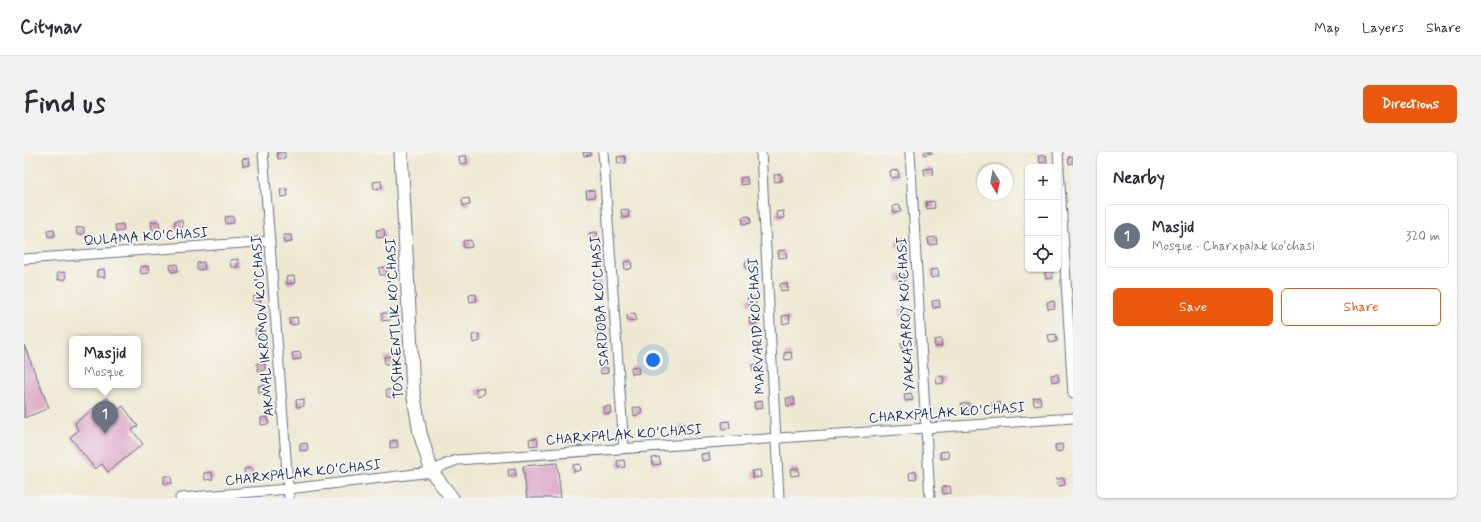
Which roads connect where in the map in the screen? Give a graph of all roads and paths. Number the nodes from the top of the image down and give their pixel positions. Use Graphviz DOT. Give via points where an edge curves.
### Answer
graph roads {
  1 [pos="263,152"];
  2 [pos="402,152"];
  3 [pos="603,152"];
  4 [pos="761,152"];
  5 [pos="910,152"];
  6 [pos="1058,152"];
  7 [pos="270,241"];
  8 [pos="24,259"];
  9 [pos="1073,394"];
  10 [pos="1073,418"];
  11 [pos="926,429"];
  12 [pos="776,437"];
  13 [pos="624,448"];
  14 [pos="432,472"];
  15 [pos="289,493"];
  16 [pos="180,498"];
  17 [pos="452,498"];
  18 [pos="779,498"];
  19 [pos="930,498"];
  1 -- 7 [label="street, AKMAL IKROMOV KO'CHASI"];
  2 -- 14 [label="main road, TOSHKENTLIK KO'CHASI" via="412,391 420,433"];
  3 -- 13 [label="street, SARDOBA KO'CHASI"];
  4 -- 12 [label="street, MARVARID KO'CHASI"];
  5 -- 11 [label="street, YAKKASAROY KO'CHASI"];
  6 -- 9 [label="street"];
  7 -- 8 [label="street, QULAMA KO'CHASI"];
  7 -- 15 [label="street, AKMAL IKROMOV KO'CHASI"];
  10 -- 11 [label="street, CHARXPALAK KO'CHASI"];
  11 -- 12 [label="street, CHARXPALAK KO'CHASI"];
  11 -- 19 [label="street, YAKKASAROY KO'CHASI"];
  12 -- 13 [label="street, CHARXPALAK KO'CHASI"];
  12 -- 18 [label="street, MARVARID KO'CHASI"];
  13 -- 14 [label="street, CHARXPALAK KO'CHASI" via="457,460"];
  14 -- 15 [label="street, CHARXPALAK KO'CHASI"];
  14 -- 17 [label="main road, TOSHKENTLIK KO'CHASI"];
  15 -- 16 [label="street, CHARXPALAK KO'CHASI"];
}
